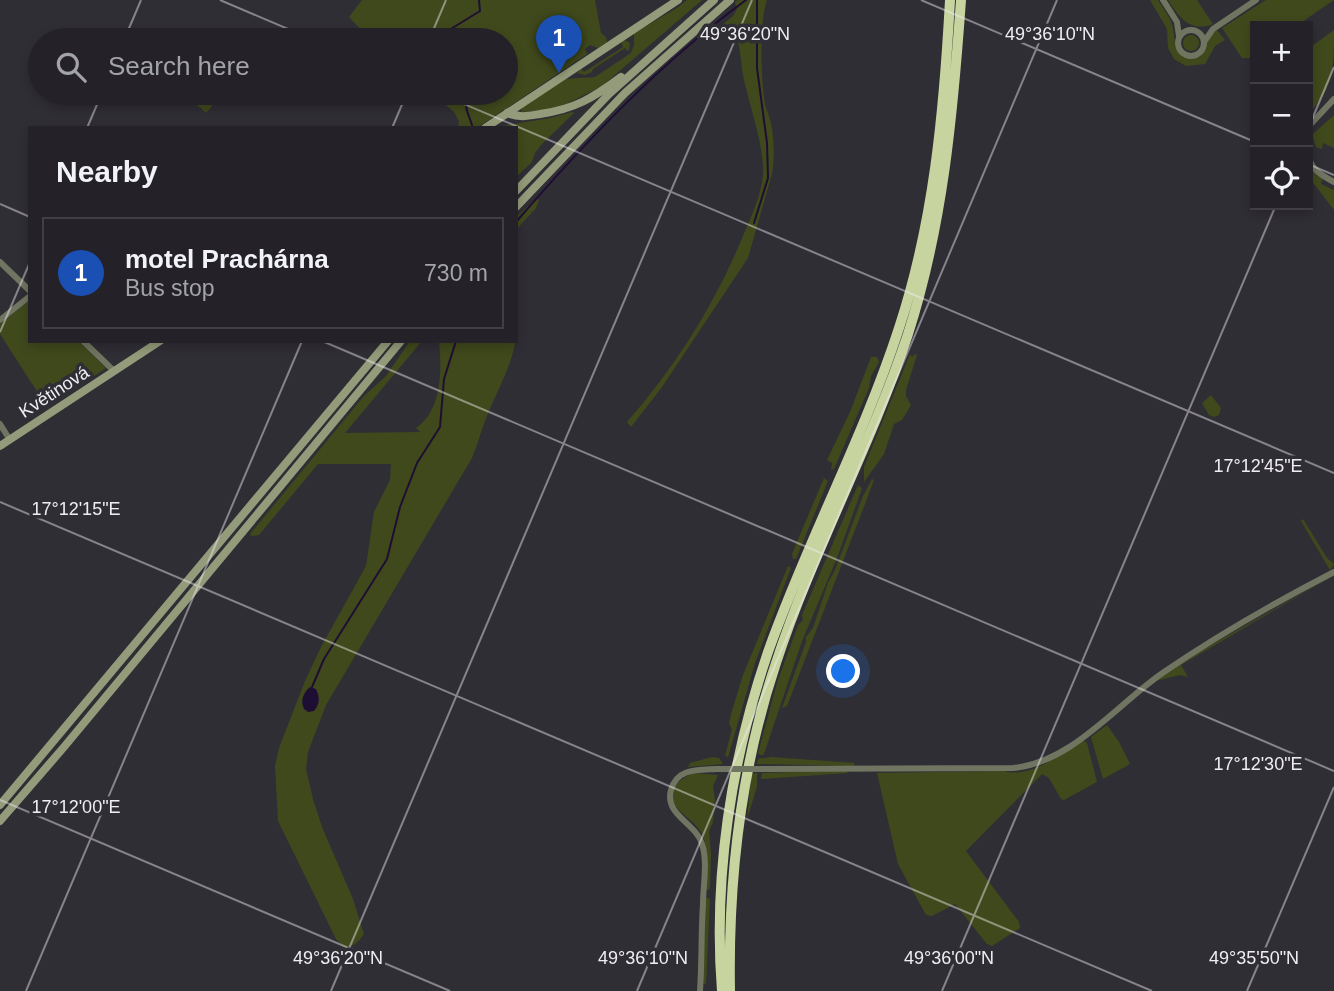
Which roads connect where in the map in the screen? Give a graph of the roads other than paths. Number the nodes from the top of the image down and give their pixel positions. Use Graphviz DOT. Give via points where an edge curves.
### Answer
graph roads {
  1 [pos="678,0"];
  2 [pos="714,0"];
  3 [pos="730,0"];
  4 [pos="950,0"];
  5 [pos="961,0"];
  6 [pos="1163,0"];
  7 [pos="1256,0"];
  8 [pos="1177,22"];
  9 [pos="1213,29"];
  10 [pos="1194,30"];
  11 [pos="1179,36"];
  12 [pos="1204,42"];
  13 [pos="646,59"];
  14 [pos="1334,99"];
  15 [pos="507,113"];
  16 [pos="1313,122"];
  17 [pos="488,126"];
  18 [pos="1310,147"];
  19 [pos="1334,182"];
  20 [pos="518,189"];
  21 [pos="518,205"];
  22 [pos="0,262"];
  23 [pos="28,291"];
  24 [pos="28,295"];
  25 [pos="0,320"];
  26 [pos="85,343"];
  27 [pos="157,343"];
  28 [pos="386,343"];
  29 [pos="399,343"];
  30 [pos="114,371"];
  31 [pos="0,424"];
  32 [pos="10,439"];
  33 [pos="0,446"];
  34 [pos="1334,572"];
  35 [pos="0,805"];
  36 [pos="0,821"];
  37 [pos="700,991"];
  38 [pos="722,991"];
  39 [pos="730,991"];
  1 -- 15 [label="main road"];
  2 -- 13 [label="main road"];
  3 -- 21 [label="main road" via="625,93"];
  4 -- 38 [label="highway" via="937,158 912,283 881,378 769,651 743,739 721,882"];
  5 -- 39 [label="highway" via="946,168 920,293 889,388 786,634 752,742 733,862"];
  6 -- 8 [label="street"];
  7 -- 9 [label="street"];
  8 -- 10 [label="street"];
  8 -- 11 [label="street"];
  9 -- 10 [label="street"];
  9 -- 12 [label="street"];
  10 -- 11 [label="street"];
  10 -- 12 [label="street"];
  11 -- 12 [label="street" via="1179,48 1188,55 1200,53"];
  13 -- 15 [label="main road" via="581,104 523,117"];
  13 -- 20 [label="main road"];
  14 -- 16 [label="street"];
  15 -- 17 [label="main road"];
  18 -- 19 [label="street" via="1315,168"];
  22 -- 23 [label="street"];
  24 -- 25 [label="street"];
  26 -- 30 [label="street"];
  27 -- 30 [label="main road, Květinová"];
  28 -- 35 [label="main road"];
  29 -- 36 [label="main road"];
  30 -- 32 [label="main road, Květinová"];
  31 -- 32 [label="street"];
  32 -- 33 [label="main road, Květinová"];
  34 -- 37 [label="street, bridge" via="1191,654 1094,730 1034,764 1013,768 685,772 676,780 670,797 674,811 702,844"];
}
